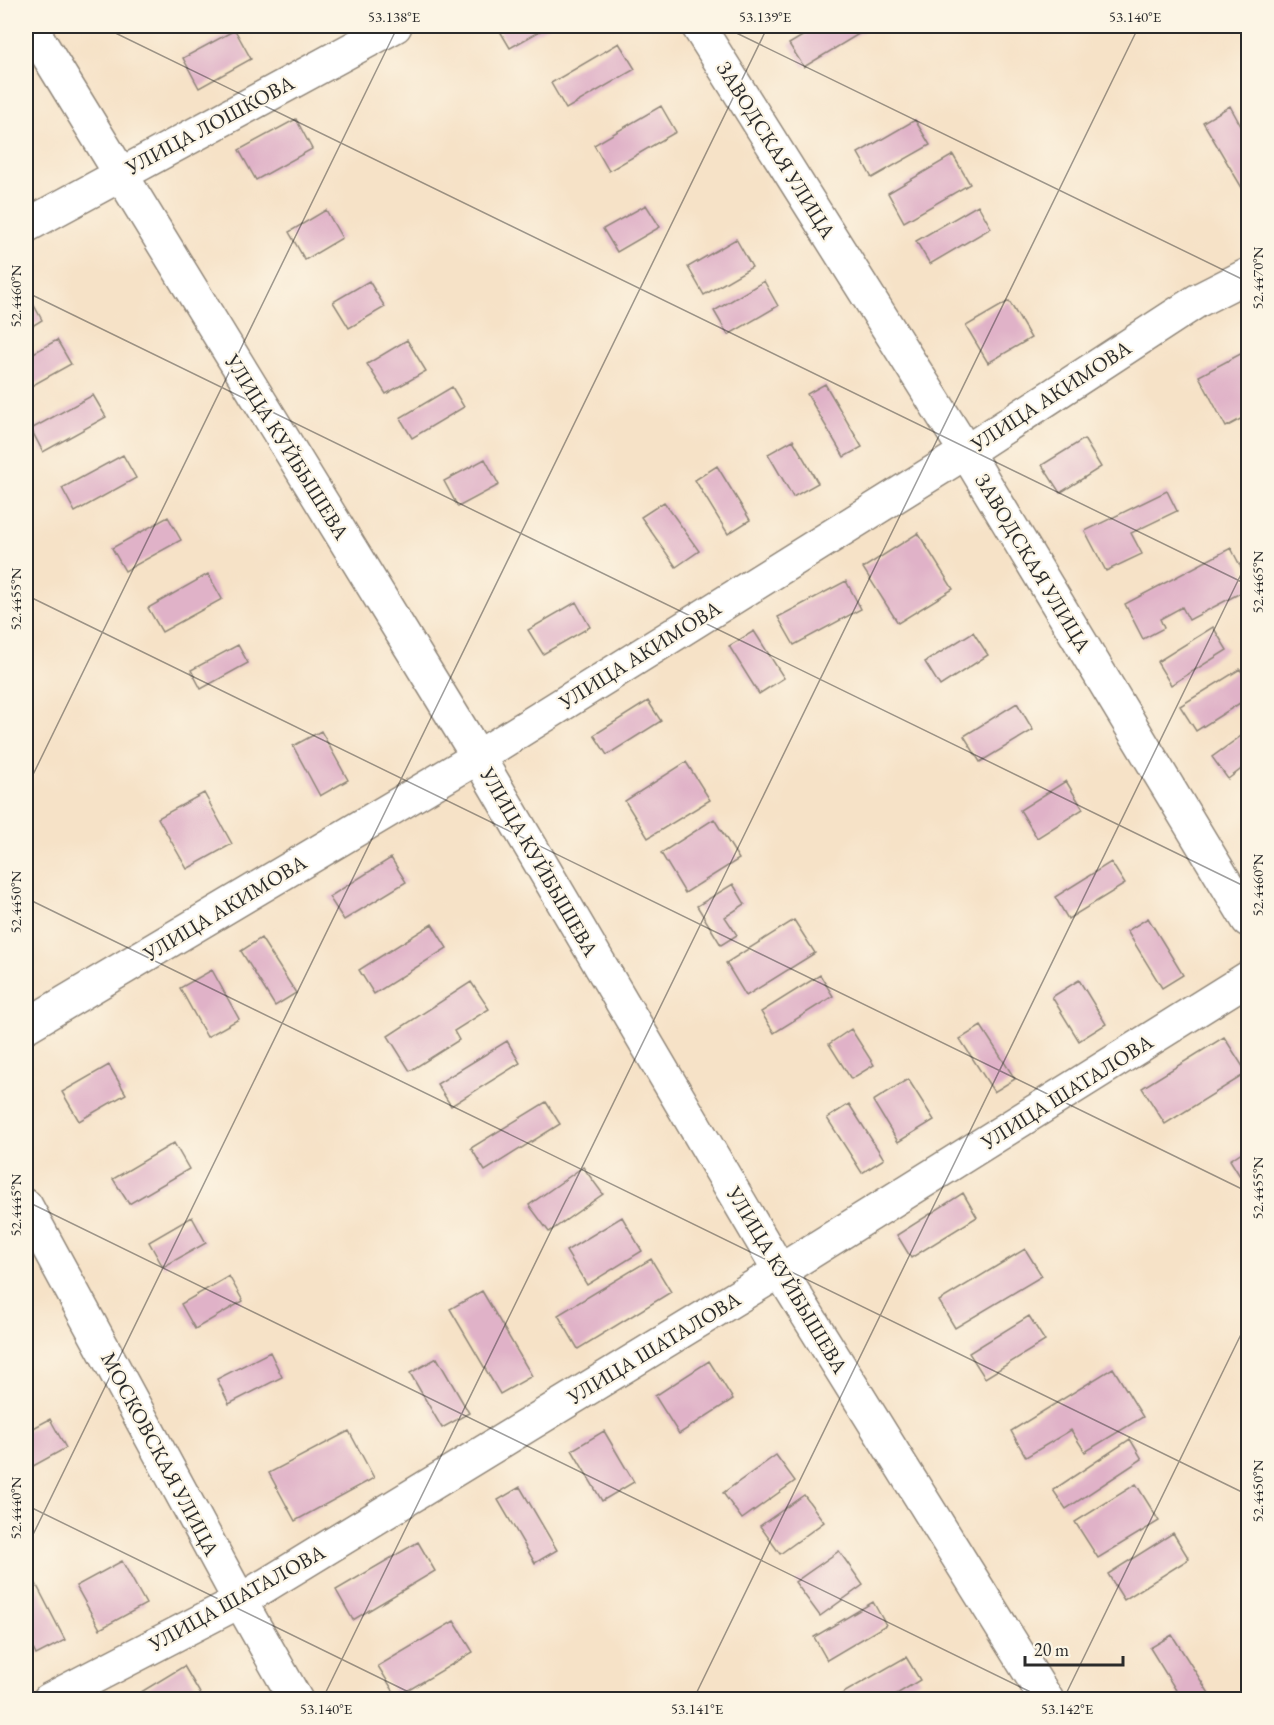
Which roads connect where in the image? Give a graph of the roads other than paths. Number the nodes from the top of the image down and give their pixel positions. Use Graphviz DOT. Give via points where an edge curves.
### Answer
graph roads {
  1 [pos="30,26"];
  2 [pos="395,26"];
  3 [pos="698,26"];
  4 [pos="119,174"];
  5 [pos="26,226"];
  6 [pos="1248,275"];
  7 [pos="966,452"];
  8 [pos="478,757"];
  9 [pos="1248,920"];
  10 [pos="1248,978"];
  11 [pos="26,1026"];
  12 [pos="26,1206"];
  13 [pos="780,1271"];
  14 [pos="240,1601"];
  15 [pos="49,1700"];
  16 [pos="296,1700"];
  17 [pos="1047,1700"];
  1 -- 4 [label="street, УЛИЦА КУЙБЫШЕВА"];
  2 -- 4 [label="street, УЛИЦА ЛОШКОВА"];
  3 -- 7 [label="street, ЗАВОДСКАЯ УЛИЦА"];
  4 -- 5 [label="street, УЛИЦА ЛОШКОВА"];
  4 -- 8 [label="street, УЛИЦА КУЙБЫШЕВА"];
  6 -- 7 [label="street, УЛИЦА АКИМОВА" via="1197,301"];
  7 -- 8 [label="street, УЛИЦА АКИМОВА"];
  7 -- 9 [label="street, ЗАВОДСКАЯ УЛИЦА"];
  8 -- 11 [label="street, УЛИЦА АКИМОВА"];
  8 -- 13 [label="street, УЛИЦА КУЙБЫШЕВА"];
  10 -- 13 [label="street, УЛИЦА ШАТАЛОВА"];
  12 -- 14 [label="street, МОСКОВСКАЯ УЛИЦА"];
  13 -- 14 [label="street, УЛИЦА ШАТАЛОВА"];
  13 -- 17 [label="street, УЛИЦА КУЙБЫШЕВА"];
  14 -- 15 [label="street, УЛИЦА ШАТАЛОВА"];
  14 -- 16 [label="street, МОСКОВСКАЯ УЛИЦА"];
}
